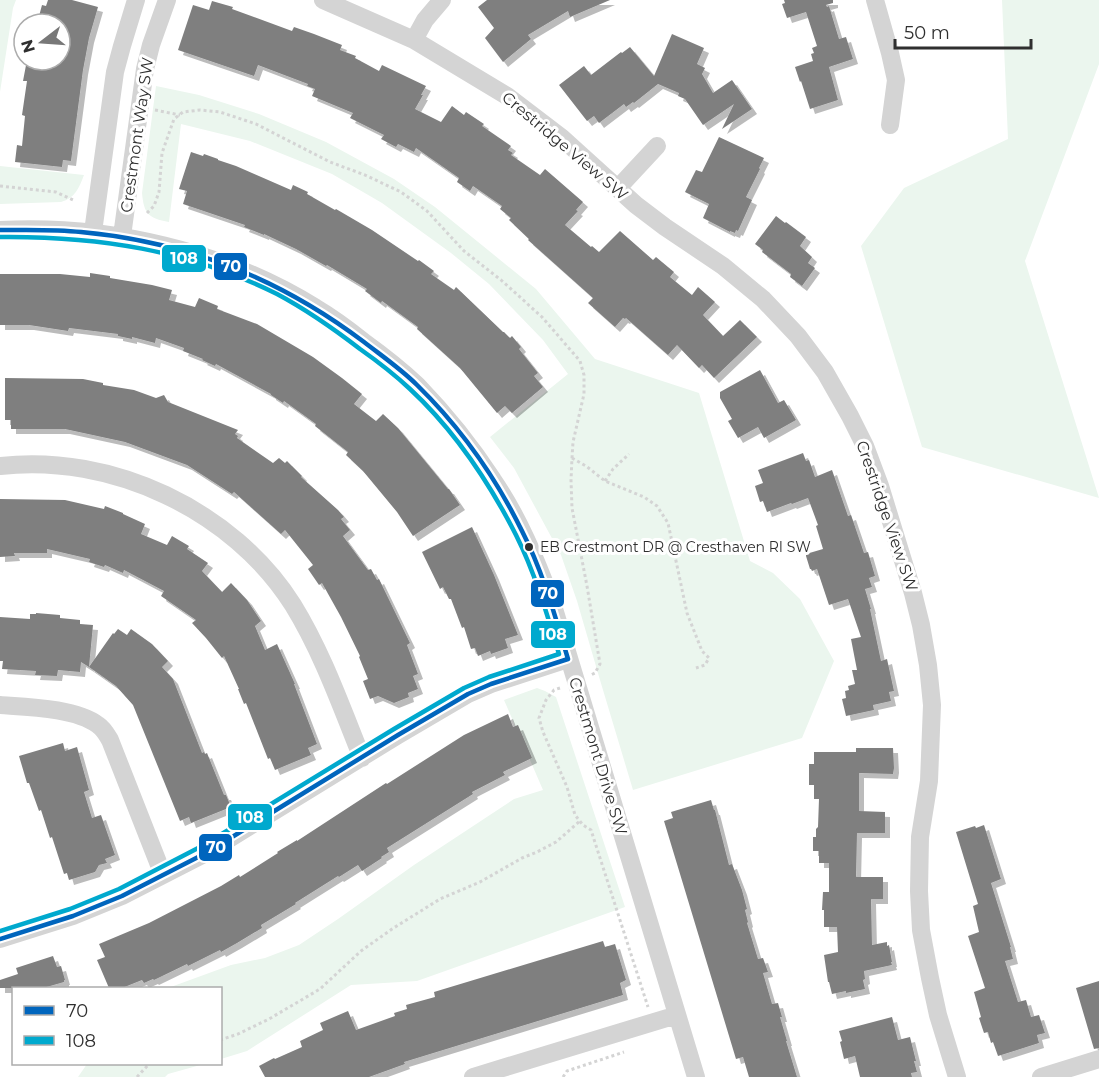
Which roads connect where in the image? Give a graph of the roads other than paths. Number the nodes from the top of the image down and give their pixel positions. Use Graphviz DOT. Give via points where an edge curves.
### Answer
graph roads {
  1 [pos="136,0"];
  2 [pos="167,0"];
  3 [pos="323,0"];
  4 [pos="441,0"];
  5 [pos="875,0"];
  6 [pos="414,40"];
  7 [pos="890,125"];
  8 [pos="657,146"];
  9 [pos="618,188"];
  10 [pos="0,230"];
  11 [pos="93,232"];
  12 [pos="122,236"];
  13 [pos="0,466"];
  14 [pos="568,659"];
  15 [pos="0,705"];
  16 [pos="362,758"];
  17 [pos="163,875"];
  18 [pos="0,939"];
  19 [pos="677,1015"];
  20 [pos="1099,1059"];
  21 [pos="473,1077"];
  22 [pos="696,1077"];
  23 [pos="957,1077"];
  24 [pos="1041,1077"];
  1 -- 11 [label="street, Crestmont Way SW" via="115,72"];
  2 -- 12 [label="street, Crestmont Way SW" via="145,69"];
  3 -- 6 [label="street, Crestridge View SW"];
  4 -- 6 [label="street"];
  5 -- 7 [label="street" via="896,80"];
  6 -- 9 [label="street, Crestridge View SW" via="507,96"];
  8 -- 9 [label="street"];
  9 -- 23 [label="street, Crestridge View SW" via="665,227 723,266 763,299 798,336 825,372 850,416 880,486 914,593 928,664 932,734 920,837 921,930 934,996"];
  10 -- 11 [label="street, Crestmont Drive SW"];
  11 -- 12 [label="street, Crestmont Drive SW"];
  12 -- 14 [label="street, Crestmont Drive SW" via="195,254 268,282 343,326 416,385 471,449 515,517 536,559"];
  13 -- 16 [label="street" via="80,468 123,478 177,501 229,535 278,583 302,620"];
  14 -- 16 [label="street" via="468,694"];
  14 -- 19 [label="street, Crestmont Drive SW"];
  15 -- 17 [label="street" via="72,713 100,726 110,740"];
  16 -- 17 [label="street"];
  17 -- 18 [label="street" via="73,916"];
  19 -- 21 [label="street"];
  19 -- 22 [label="street, Crestmont Drive SW"];
  20 -- 24 [label="street"];
}
